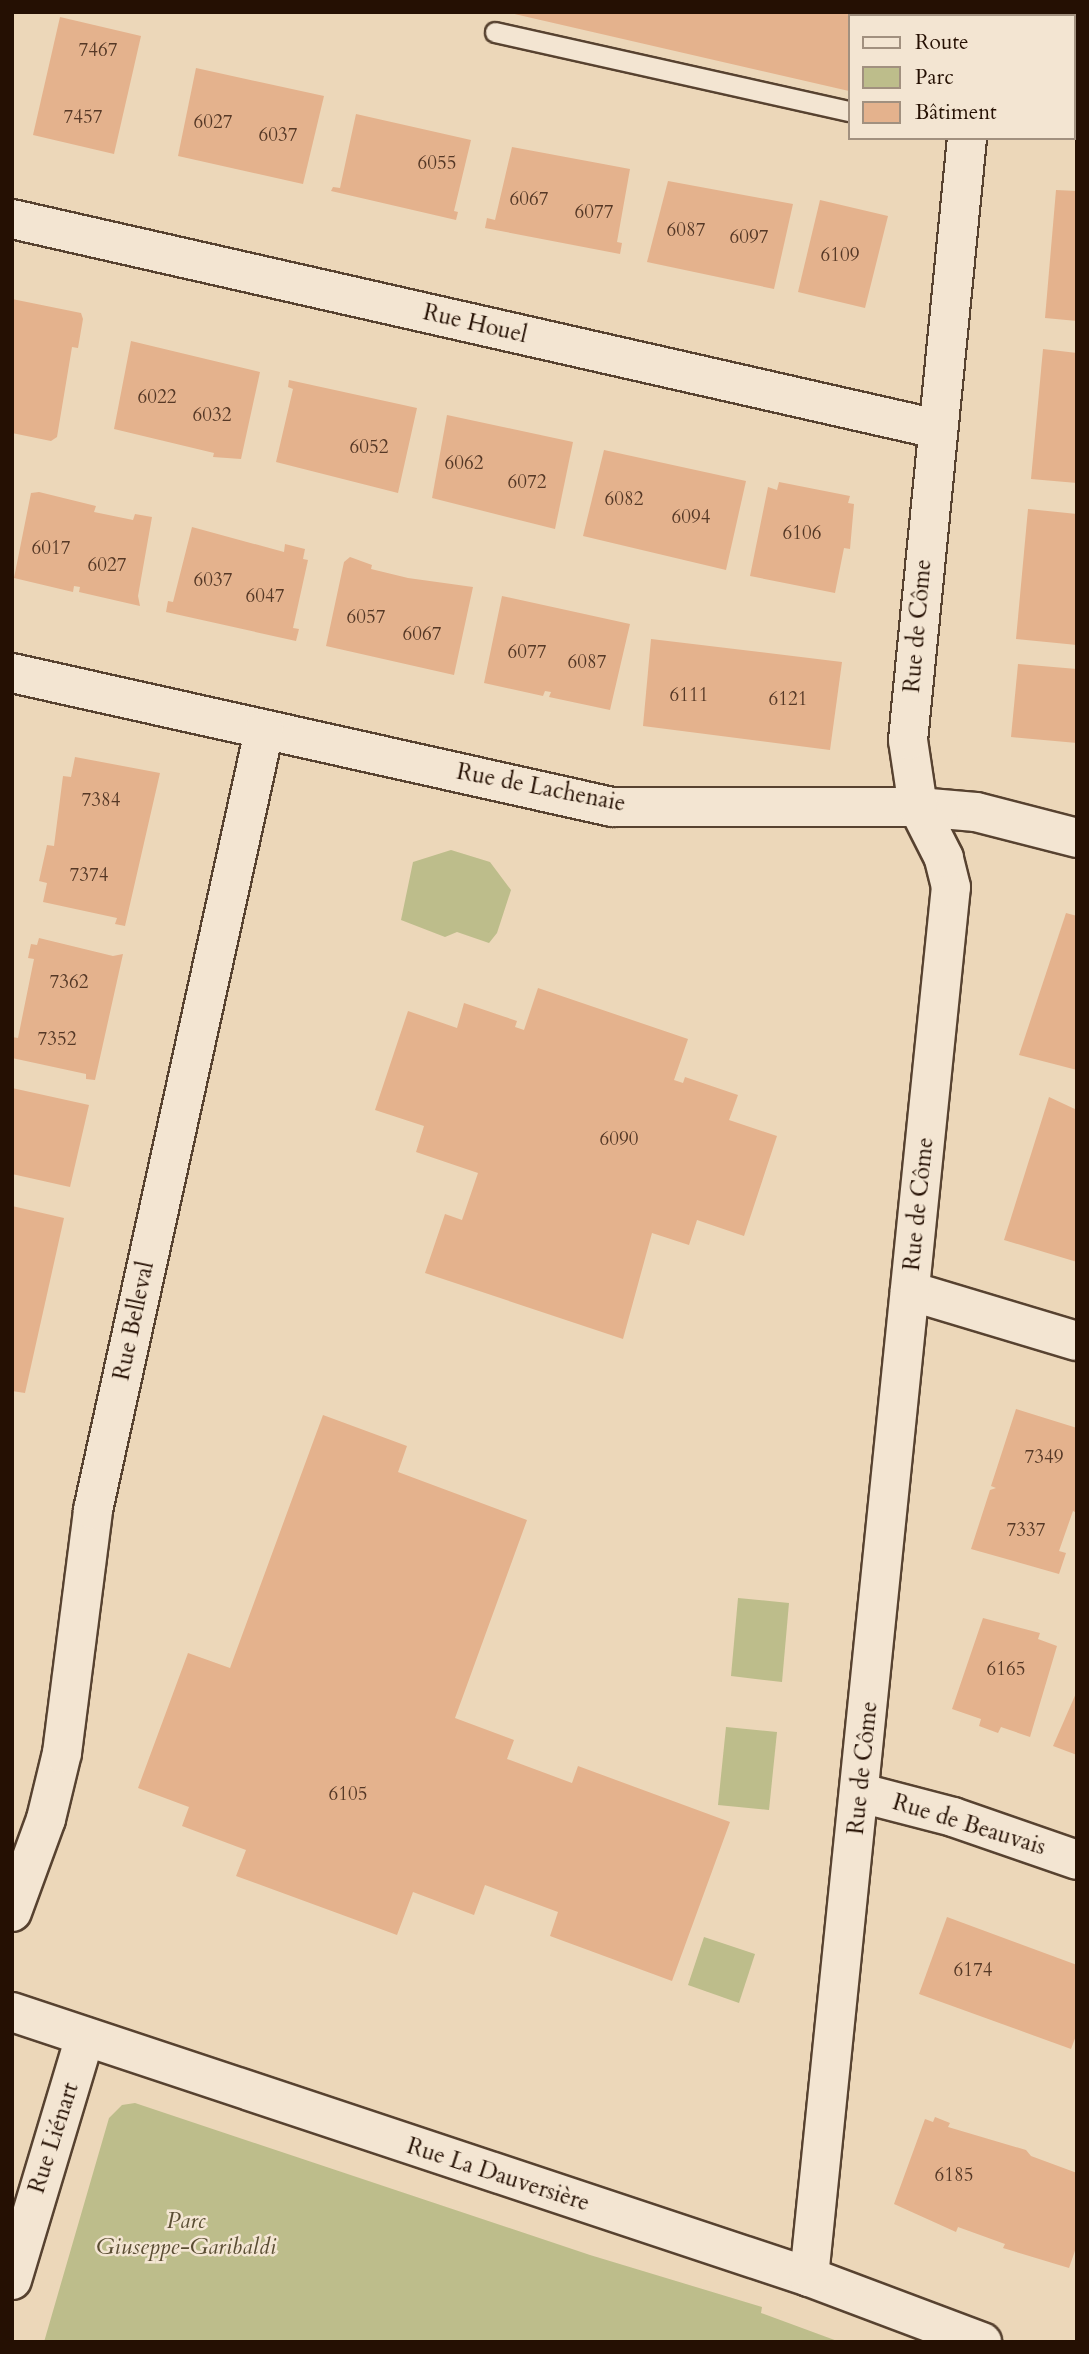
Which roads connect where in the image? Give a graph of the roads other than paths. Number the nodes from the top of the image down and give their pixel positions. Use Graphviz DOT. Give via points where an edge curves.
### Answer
graph roads {
  1 [pos="495,32"];
  2 [pos="848,111"];
  3 [pos="967,140"];
  4 [pos="12,219"];
  5 [pos="937,429"];
  6 [pos="12,673"];
  7 [pos="264,731"];
  8 [pos="918,807"];
  9 [pos="1077,838"];
  10 [pos="910,1291"];
  11 [pos="1077,1341"];
  12 [pos="861,1793"];
  13 [pos="1077,1860"];
  14 [pos="12,1912"];
  15 [pos="12,2012"];
  16 [pos="85,2037"];
  17 [pos="808,2277"];
  18 [pos="12,2280"];
  19 [pos="982,2342"];
  1 -- 2 [label="lane"];
  3 -- 5 [label="street, Rue de Côme"];
  4 -- 5 [label="street, Rue Houel"];
  5 -- 8 [label="street, Rue de Côme" via="908,740"];
  6 -- 7 [label="street, Rue de Lachenaie"];
  7 -- 8 [label="street, Rue de Lachenaie" via="612,807"];
  7 -- 14 [label="street, Rue Belleval" via="93,1510 62,1753 46,1819"];
  8 -- 9 [label="street, Rue de Lachenaie" via="976,812"];
  8 -- 10 [label="street, Rue de Côme" via="943,858 951,887"];
  10 -- 11 [label="street"];
  10 -- 12 [label="street, Rue de Côme"];
  12 -- 13 [label="street, Rue de Beauvais" via="953,1817"];
  12 -- 17 [label="street, Rue de Côme"];
  15 -- 16 [label="street, Rue La Dauversière"];
  16 -- 17 [label="street, Rue La Dauversière"];
  16 -- 18 [label="street, Rue Liénart"];
  17 -- 19 [label="street, Rue La Dauversière"];
}
